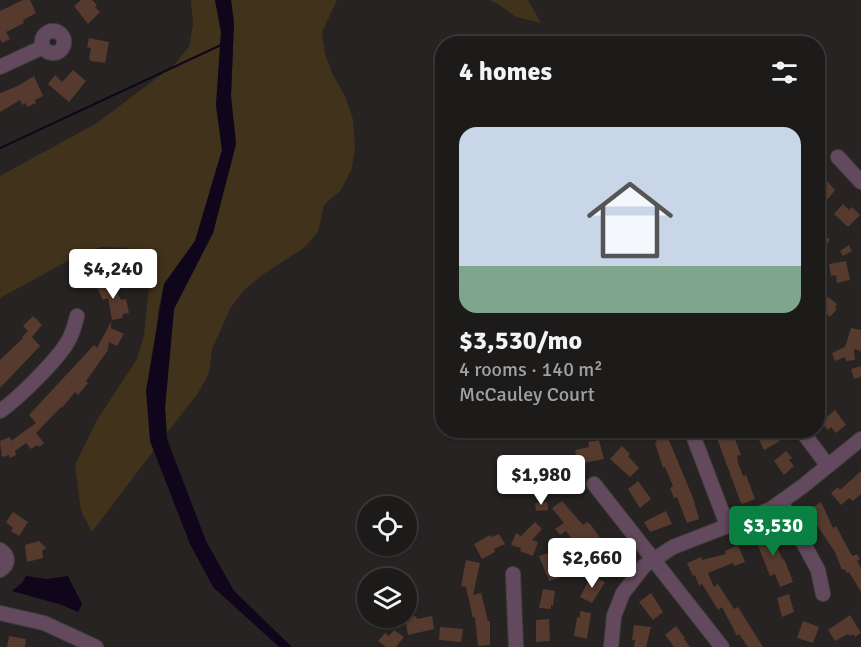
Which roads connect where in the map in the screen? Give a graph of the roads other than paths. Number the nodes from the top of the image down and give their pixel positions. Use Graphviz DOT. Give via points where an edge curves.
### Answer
graph roads {
  1 [pos="43,47"];
  2 [pos="0,67"];
  3 [pos="838,157"];
  4 [pos="861,182"];
  5 [pos="77,316"];
  6 [pos="0,411"];
  7 [pos="694,438"];
  8 [pos="807,438"];
  9 [pos="861,439"];
  10 [pos="828,466"];
  11 [pos="594,484"];
  12 [pos="781,502"];
  13 [pos="727,525"];
  14 [pos="0,550"];
  15 [pos="653,560"];
  16 [pos="0,570"];
  17 [pos="513,574"];
  18 [pos="824,594"];
  19 [pos="0,613"];
  20 [pos="96,647"];
  21 [pos="516,647"];
  22 [pos="610,647"];
  23 [pos="722,647"];
  1 -- 2 [label="street"];
  3 -- 4 [label="street"];
  5 -- 6 [label="street" via="59,354"];
  7 -- 13 [label="street"];
  8 -- 10 [label="street"];
  9 -- 10 [label="street"];
  10 -- 12 [label="street"];
  11 -- 15 [label="street"];
  12 -- 13 [label="street"];
  12 -- 18 [label="street" via="818,570"];
  13 -- 15 [label="street" via="672,547"];
  14 -- 16 [label="street" via="7,561"];
  15 -- 22 [label="street" via="623,593 614,616"];
  15 -- 23 [label="street"];
  17 -- 21 [label="street"];
  19 -- 20 [label="street" via="44,623"];
}
